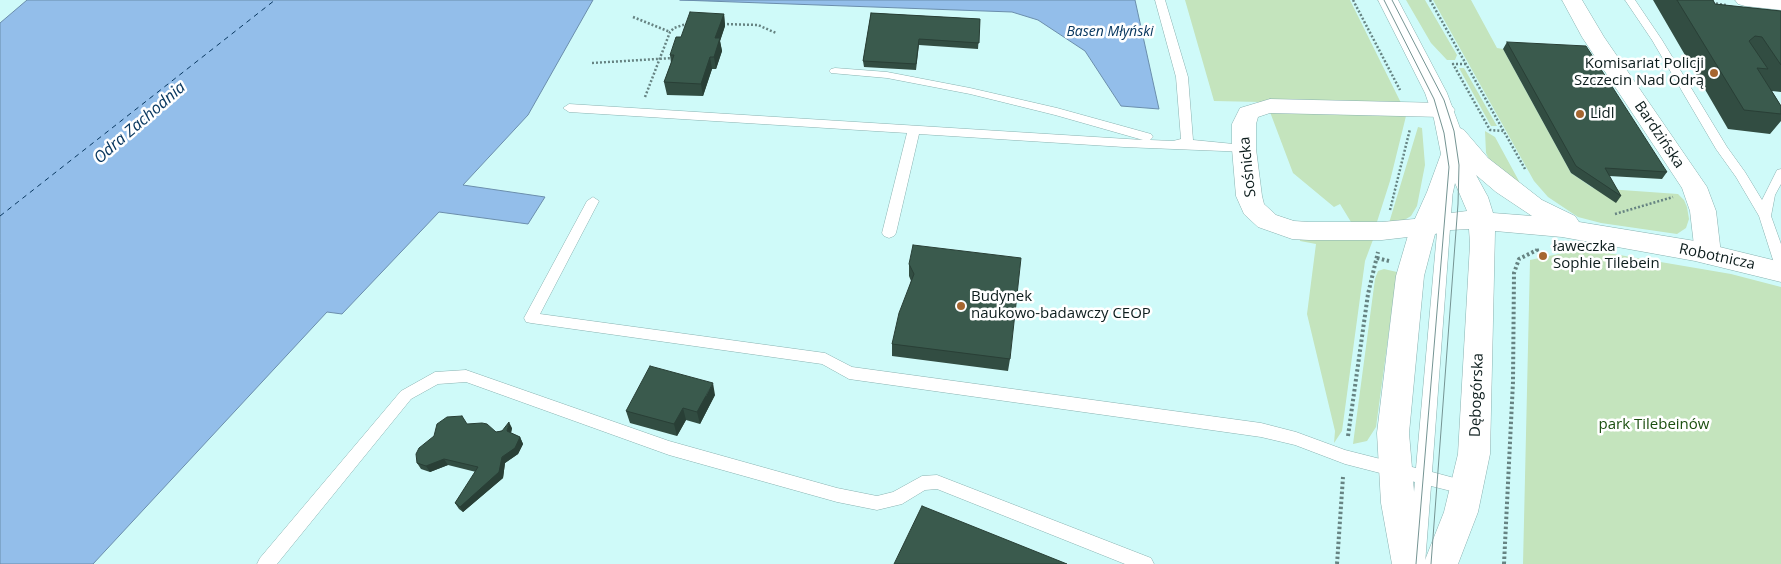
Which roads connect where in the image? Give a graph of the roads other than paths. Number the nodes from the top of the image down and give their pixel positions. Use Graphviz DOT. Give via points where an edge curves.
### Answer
graph roads {
  1 [pos="1160,0"];
  2 [pos="1388,0"];
  3 [pos="1572,0"];
  4 [pos="1630,0"];
  5 [pos="1745,0"];
  6 [pos="1781,4"];
  7 [pos="835,72"];
  8 [pos="569,108"];
  9 [pos="1443,110"];
  10 [pos="914,130"];
  11 [pos="1187,144"];
  12 [pos="1244,149"];
  13 [pos="1451,160"];
  14 [pos="1741,175"];
  15 [pos="1778,177"];
  16 [pos="593,201"];
  17 [pos="1765,216"];
  18 [pos="1480,221"];
  19 [pos="1435,225"];
  20 [pos="889,234"];
  21 [pos="1532,236"];
  22 [pos="1653,244"];
  23 [pos="1708,254"];
  24 [pos="1781,263"];
  25 [pos="1482,271"];
  26 [pos="1781,272"];
  27 [pos="1395,470"];
  28 [pos="1424,477"];
  29 [pos="1467,488"];
  30 [pos="266,564"];
  31 [pos="1145,564"];
  32 [pos="1409,564"];
  33 [pos="1416,564"];
  34 [pos="1441,564"];
  1 -- 11 [label="lane" via="1182,77"];
  2 -- 9 [label="street, Dębogórska"];
  3 -- 23 [label="street, Bardzińska" via="1696,191 1703,211"];
  4 -- 14 [label="lane"];
  5 -- 6 [label="street"];
  7 -- 11 [label="lane" via="887,75 970,91 1127,133"];
  8 -- 10 [label="lane"];
  9 -- 12 [label="street, Sośnicka" via="1260,108 1245,118"];
  9 -- 13 [label="street, Dębogórska"];
  9 -- 22 [label="street, Robotnicza" via="1472,156 1504,186 1533,206 1578,227"];
  10 -- 11 [label="lane"];
  10 -- 20 [label="lane"];
  11 -- 12 [label="lane"];
  12 -- 19 [label="street, Sośnicka" via="1249,196 1253,208 1267,221 1292,230 1382,231"];
  13 -- 18 [label="street, Dębogórska" via="1475,197"];
  13 -- 19 [label="street"];
  14 -- 15 [label="lane" via="1759,184"];
  14 -- 17 [label="lane"];
  15 -- 17 [label="lane" via="1766,204"];
  16 -- 27 [label="lane" via="531,318 824,359 849,373 1261,430"];
  17 -- 24 [label="lane"];
  18 -- 19 [label="street"];
  18 -- 21 [label="street, Robotnicza" via="1510,233"];
  18 -- 22 [label="street, Robotnicza" via="1562,228"];
  18 -- 25 [label="street, Dębogórska"];
  19 -- 27 [label="street" via="1410,276 1393,432"];
  19 -- 28 [label="lane"];
  21 -- 22 [label="street, Robotnicza" via="1584,236"];
  21 -- 25 [label="street, Robotnicza" via="1497,247 1486,258"];
  22 -- 23 [label="street, Robotnicza"];
  23 -- 26 [label="street, Robotnicza"];
  25 -- 29 [label="street, Dębogórska" via="1474,454"];
  27 -- 28 [label="lane"];
  27 -- 32 [label="street"];
  28 -- 29 [label="lane"];
  28 -- 33 [label="lane"];
  29 -- 34 [label="street, Dębogórska"];
  30 -- 31 [label="lane" via="406,395 435,378 466,376 669,448 837,495 877,503 896,498 922,483 938,482"];
}
